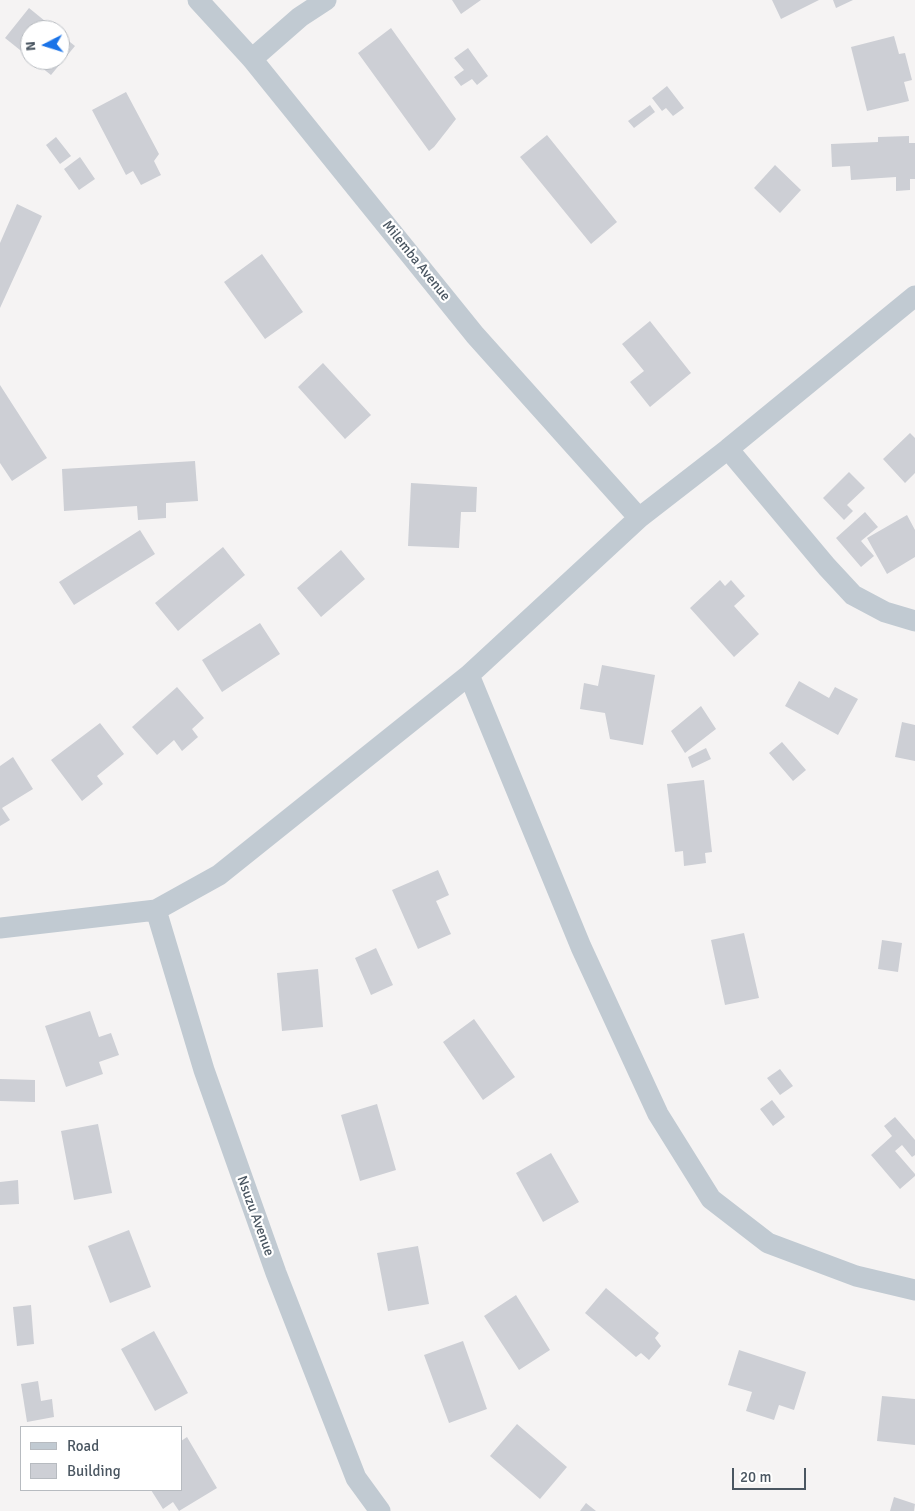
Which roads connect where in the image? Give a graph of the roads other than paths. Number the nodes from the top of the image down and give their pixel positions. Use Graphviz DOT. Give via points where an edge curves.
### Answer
graph roads {
  1 [pos="198,0"];
  2 [pos="326,0"];
  3 [pos="252,59"];
  4 [pos="915,296"];
  5 [pos="728,449"];
  6 [pos="639,518"];
  7 [pos="915,621"];
  8 [pos="469,675"];
  9 [pos="156,910"];
  10 [pos="0,928"];
  11 [pos="915,1290"];
  12 [pos="380,1511"];
  1 -- 3 [label="street, Milemba Avenue"];
  2 -- 3 [label="street" via="300,17"];
  3 -- 6 [label="street, Milemba Avenue" via="475,335"];
  4 -- 5 [label="street"];
  5 -- 6 [label="street"];
  5 -- 7 [label="street" via="853,595 885,612"];
  6 -- 8 [label="street"];
  8 -- 9 [label="street" via="219,875"];
  8 -- 11 [label="street" via="581,947 654,1105 711,1199 768,1243 856,1276"];
  9 -- 10 [label="street"];
  9 -- 12 [label="street, Nsuzu Avenue" via="204,1070 276,1273 356,1478"];
}
